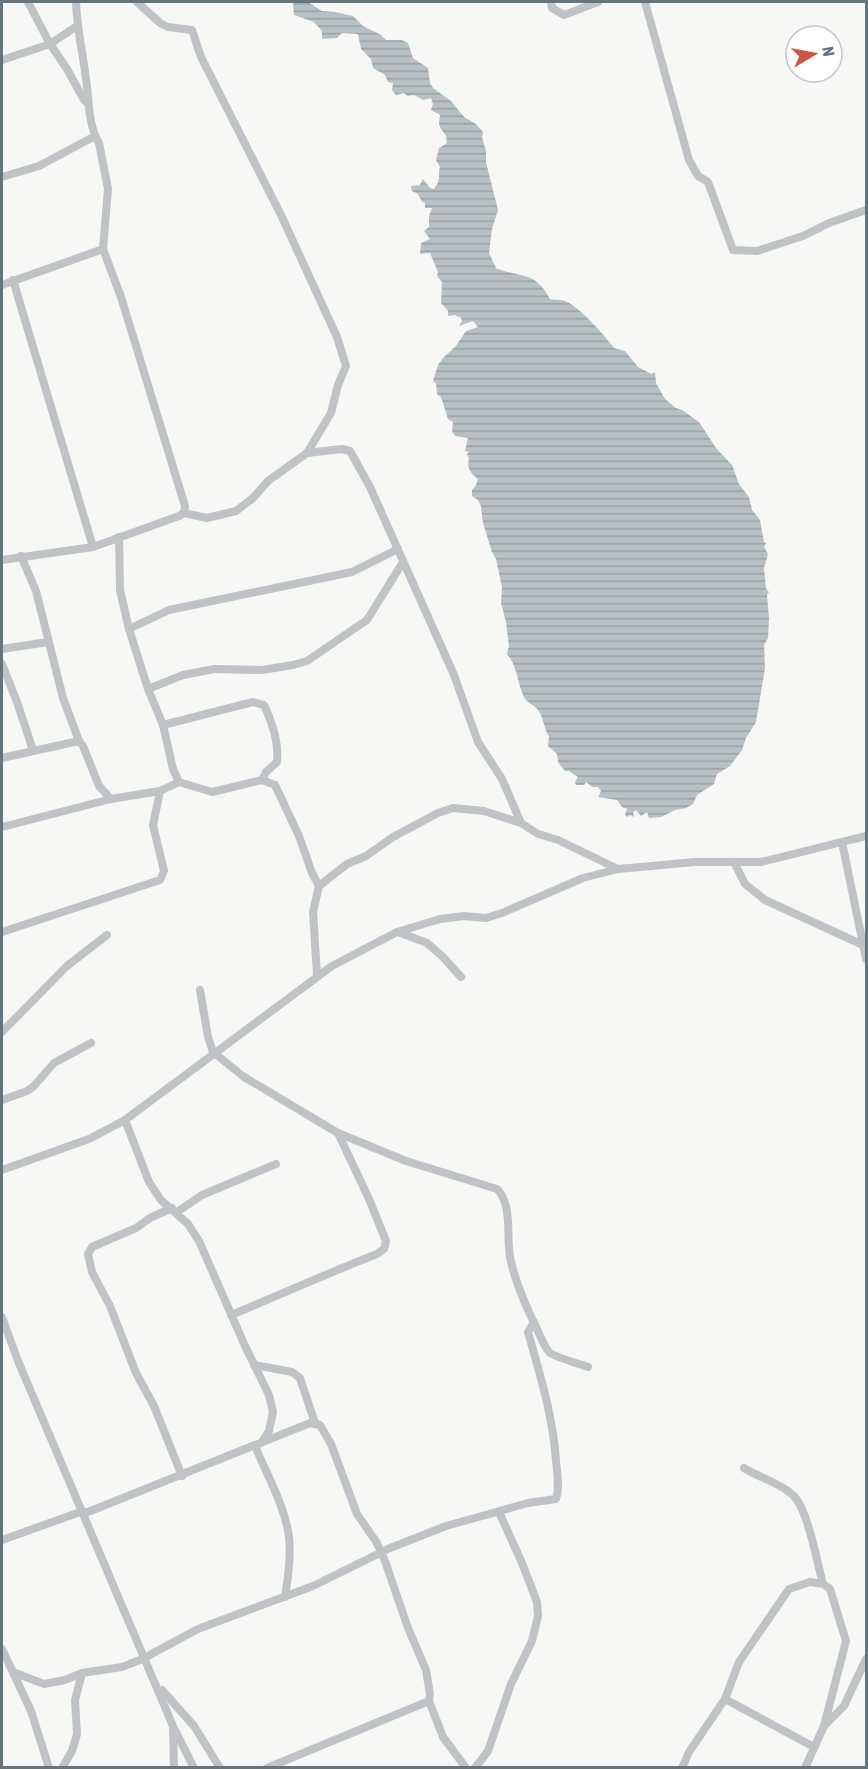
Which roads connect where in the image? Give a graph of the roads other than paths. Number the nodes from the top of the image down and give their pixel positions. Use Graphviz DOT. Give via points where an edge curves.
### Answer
graph roads {
  1 [pos="28,2"];
  2 [pos="76,2"];
  3 [pos="137,2"];
  4 [pos="551,2"];
  5 [pos="598,2"];
  6 [pos="645,2"];
  7 [pos="77,26"];
  8 [pos="50,44"];
  9 [pos="2,60"];
  10 [pos="88,104"];
  11 [pos="95,136"];
  12 [pos="2,177"];
  13 [pos="867,210"];
  14 [pos="103,249"];
  15 [pos="13,280"];
  16 [pos="2,285"];
  17 [pos="307,453"];
  18 [pos="184,513"];
  19 [pos="119,537"];
  20 [pos="93,547"];
  21 [pos="398,549"];
  22 [pos="21,556"];
  23 [pos="2,560"];
  24 [pos="403,562"];
  25 [pos="129,629"];
  26 [pos="48,642"];
  27 [pos="2,649"];
  28 [pos="2,664"];
  29 [pos="147,689"];
  30 [pos="163,725"];
  31 [pos="79,741"];
  32 [pos="33,750"];
  33 [pos="2,758"];
  34 [pos="262,780"];
  35 [pos="179,782"];
  36 [pos="160,790"];
  37 [pos="111,799"];
  38 [pos="521,823"];
  39 [pos="2,827"];
  40 [pos="867,836"];
  41 [pos="842,842"];
  42 [pos="734,862"];
  43 [pos="618,869"];
  44 [pos="319,886"];
  45 [pos="2,932"];
  46 [pos="397,932"];
  47 [pos="107,934"];
  48 [pos="863,945"];
  49 [pos="867,960"];
  50 [pos="318,975"];
  51 [pos="461,977"];
  52 [pos="200,990"];
  53 [pos="2,1032"];
  54 [pos="91,1043"];
  55 [pos="213,1052"];
  56 [pos="2,1100"];
  57 [pos="125,1120"];
  58 [pos="338,1133"];
  59 [pos="276,1164"];
  60 [pos="2,1170"];
  61 [pos="175,1210"];
  62 [pos="231,1315"];
  63 [pos="2,1317"];
  64 [pos="534,1322"];
  65 [pos="255,1365"];
  66 [pos="588,1367"];
  67 [pos="315,1423"];
  68 [pos="259,1444"];
  69 [pos="744,1468"];
  70 [pos="182,1476"];
  71 [pos="499,1512"];
  72 [pos="83,1513"];
  73 [pos="2,1540"];
  74 [pos="381,1554"];
  75 [pos="823,1584"];
  76 [pos="285,1597"];
  77 [pos="2,1649"];
  78 [pos="145,1657"];
  79 [pos="4,1659"];
  80 [pos="867,1659"];
  81 [pos="13,1672"];
  82 [pos="82,1673"];
  83 [pos="157,1684"];
  84 [pos="725,1699"];
  85 [pos="429,1701"];
  86 [pos="173,1726"];
  87 [pos="824,1726"];
  88 [pos="814,1747"];
  89 [pos="49,1767"];
  90 [pos="62,1767"];
  91 [pos="174,1767"];
  92 [pos="194,1767"];
  93 [pos="220,1767"];
  94 [pos="267,1767"];
  95 [pos="466,1767"];
  96 [pos="475,1767"];
  97 [pos="682,1767"];
  98 [pos="805,1767"];
  1 -- 8 [label="street"];
  2 -- 7 [label="street"];
  3 -- 17 [label="street" via="160,23 192,30 201,57 337,337 346,366 331,413"];
  4 -- 5 [label="street" via="552,8 564,15"];
  6 -- 13 [label="street" via="689,160 698,176 708,182 733,250 757,251"];
  7 -- 8 [label="street"];
  7 -- 10 [label="street"];
  8 -- 9 [label="street"];
  8 -- 10 [label="street"];
  10 -- 11 [label="street"];
  11 -- 12 [label="street" via="39,166"];
  11 -- 14 [label="street" via="108,189"];
  14 -- 15 [label="street"];
  14 -- 18 [label="street" via="184,501"];
  15 -- 16 [label="street"];
  15 -- 20 [label="street"];
  17 -- 18 [label="street" via="236,511 207,518"];
  17 -- 21 [label="street" via="350,451"];
  18 -- 19 [label="street"];
  19 -- 20 [label="street"];
  19 -- 25 [label="street" via="120,590"];
  20 -- 22 [label="street"];
  21 -- 24 [label="street"];
  21 -- 25 [label="street" via="344,574 169,610"];
  22 -- 23 [label="street"];
  22 -- 26 [label="street" via="36,591"];
  24 -- 29 [label="street" via="367,620 306,661 262,670 214,669 183,675"];
  24 -- 38 [label="street" via="454,675 478,742 502,779"];
  25 -- 29 [label="street"];
  26 -- 27 [label="street"];
  26 -- 31 [label="street"];
  28 -- 32 [label="street"];
  29 -- 30 [label="street"];
  30 -- 34 [label="street" via="253,702 264,705 274,733 277,762"];
  30 -- 35 [label="street"];
  31 -- 32 [label="street"];
  31 -- 37 [label="street" via="99,786"];
  32 -- 33 [label="street"];
  34 -- 35 [label="street" via="212,792"];
  34 -- 44 [label="street" via="275,785"];
  35 -- 36 [label="street"];
  36 -- 37 [label="street"];
  36 -- 45 [label="street" via="153,825 164,871 160,880"];
  37 -- 39 [label="street"];
  38 -- 43 [label="street"];
  38 -- 44 [label="street" via="484,811 453,808 393,837"];
  40 -- 41 [label="street"];
  41 -- 42 [label="street" via="761,862"];
  41 -- 48 [label="street"];
  42 -- 43 [label="street"];
  42 -- 48 [label="street" via="745,884 765,900"];
  43 -- 46 [label="street" via="583,878 486,918 464,915"];
  44 -- 50 [label="street" via="313,912"];
  46 -- 50 [label="street"];
  46 -- 51 [label="street" via="427,943"];
  47 -- 53 [label="street" via="67,966"];
  48 -- 49 [label="street"];
  50 -- 55 [label="street"];
  52 -- 55 [label="street"];
  54 -- 56 [label="street" via="54,1063 27,1091"];
  55 -- 57 [label="street"];
  55 -- 58 [label="street" via="244,1077"];
  57 -- 60 [label="street" via="89,1139"];
  57 -- 61 [label="street" via="149,1182 161,1200"];
  58 -- 62 [label="street" via="378,1220 386,1241 384,1249"];
  58 -- 64 [label="street" via="406,1161 497,1189 505,1205 514,1276"];
  59 -- 61 [label="street"];
  61 -- 62 [label="street" via="199,1241"];
  61 -- 70 [label="street" via="92,1247 88,1254 92,1272 110,1305"];
  62 -- 65 [label="street"];
  63 -- 72 [label="street"];
  64 -- 66 [label="street" via="549,1352"];
  64 -- 71 [label="street" via="528,1332 554,1434 558,1496"];
  65 -- 67 [label="street" via="292,1372 300,1378"];
  65 -- 68 [label="street" via="273,1412 269,1431"];
  67 -- 68 [label="street"];
  67 -- 74 [label="street" via="328,1436 357,1514"];
  68 -- 70 [label="street"];
  68 -- 76 [label="street" via="289,1538 290,1568"];
  69 -- 75 [label="street" via="795,1496 807,1523"];
  70 -- 72 [label="street"];
  71 -- 74 [label="street" via="446,1526"];
  71 -- 96 [label="street" via="537,1602 538,1616 532,1641 511,1684 488,1750"];
  72 -- 73 [label="street"];
  72 -- 78 [label="street"];
  74 -- 76 [label="street"];
  74 -- 85 [label="street" via="426,1670"];
  75 -- 84 [label="street" via="810,1582 789,1589 739,1662"];
  75 -- 87 [label="street" via="830,1589 846,1641"];
  76 -- 78 [label="street" via="198,1629"];
  77 -- 79 [label="street"];
  78 -- 82 [label="street" via="122,1667"];
  78 -- 83 [label="street"];
  79 -- 81 [label="street"];
  80 -- 87 [label="street" via="844,1706"];
  81 -- 82 [label="street" via="44,1684"];
  81 -- 89 [label="street" via="31,1711"];
  82 -- 90 [label="street" via="75,1700 77,1734"];
  83 -- 86 [label="street"];
  83 -- 93 [label="street" via="194,1726"];
  84 -- 88 [label="street"];
  84 -- 97 [label="street"];
  85 -- 94 [label="street"];
  85 -- 95 [label="street" via="443,1737"];
  86 -- 91 [label="street"];
  86 -- 92 [label="street"];
  87 -- 88 [label="street"];
  88 -- 98 [label="street"];
}
